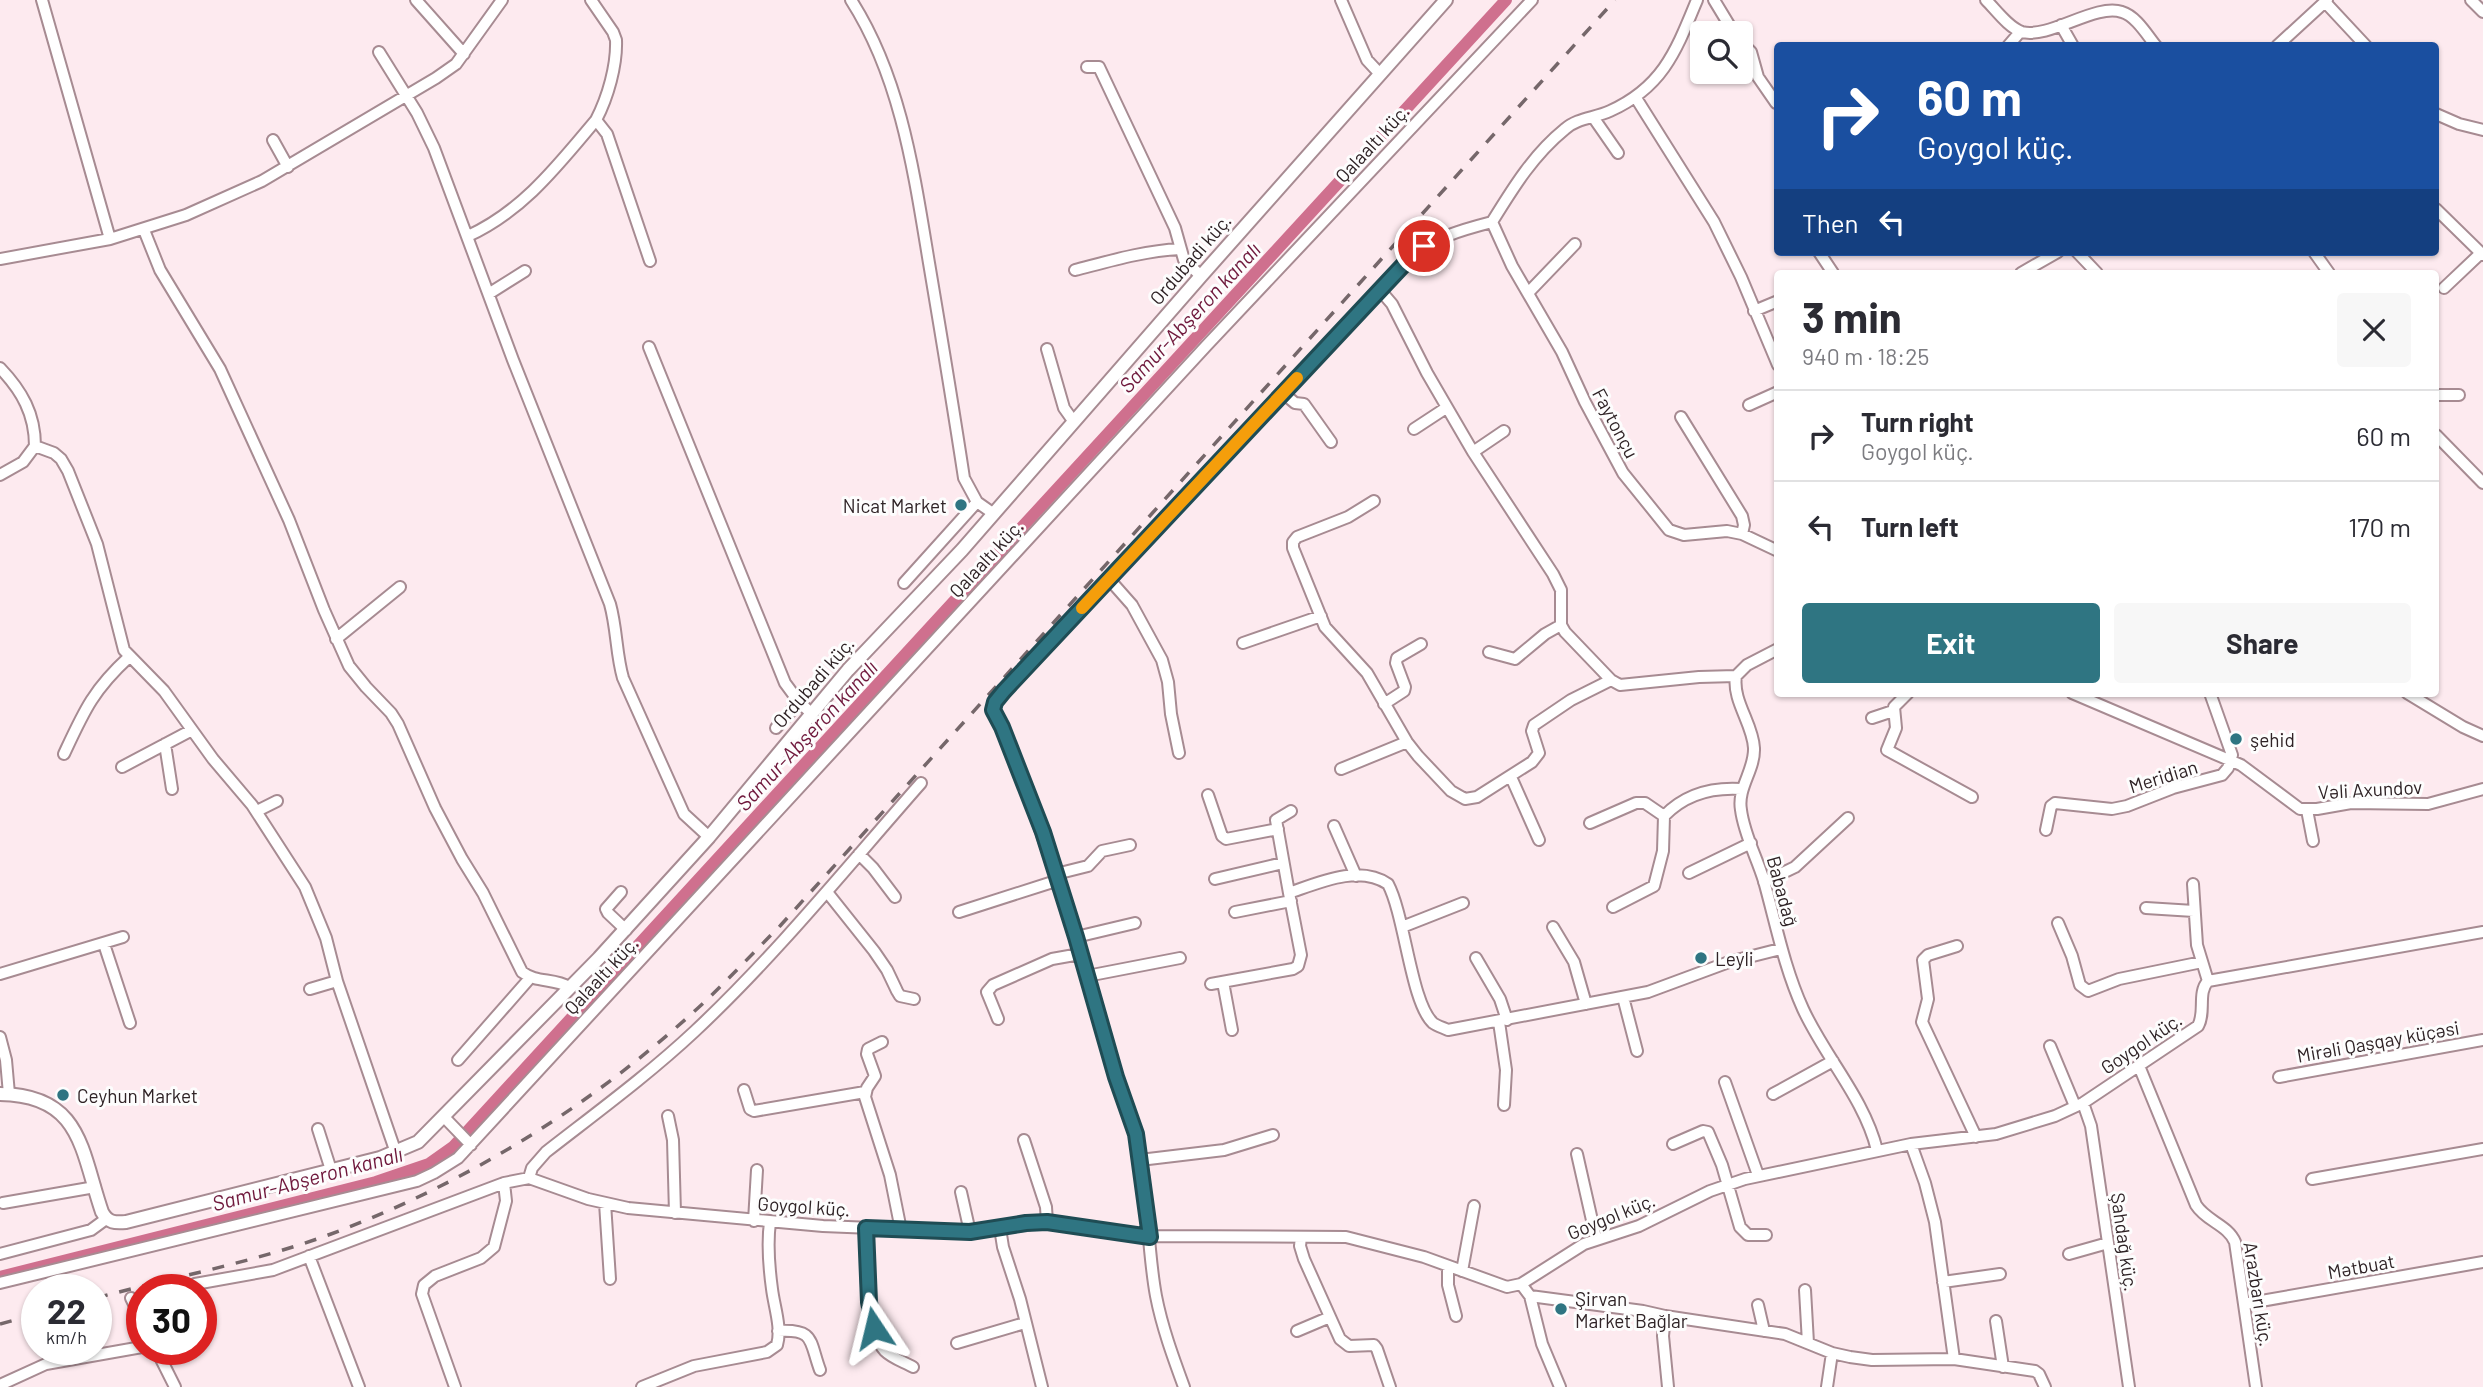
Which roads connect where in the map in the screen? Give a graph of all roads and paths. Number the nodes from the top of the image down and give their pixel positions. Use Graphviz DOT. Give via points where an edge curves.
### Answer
graph roads {
  1 [pos="42,0"];
  2 [pos="416,0"];
  3 [pos="502,0"];
  4 [pos="592,0"];
  5 [pos="852,0"];
  6 [pos="1341,0"];
  7 [pos="1446,0"];
  8 [pos="1532,0"];
  9 [pos="1697,0"];
  10 [pos="1714,0"];
  11 [pos="1986,0"];
  12 [pos="2093,0"];
  13 [pos="2471,0"];
  14 [pos="2326,1"];
  15 [pos="2122,6"];
  16 [pos="2099,12"];
  17 [pos="2483,12"];
  18 [pos="1727,21"];
  19 [pos="2061,25"];
  20 [pos="2020,32"];
  21 [pos="2011,42"];
  22 [pos="2071,42"];
  23 [pos="2153,42"];
  24 [pos="2281,42"];
  25 [pos="2362,42"];
  26 [pos="379,52"];
  27 [pos="464,54"];
  28 [pos="1753,59"];
  29 [pos="1087,66"];
  30 [pos="1380,74"];
  31 [pos="405,94"];
  32 [pos="1636,98"];
  33 [pos="1774,100"];
  34 [pos="2439,115"];
  35 [pos="1593,117"];
  36 [pos="596,120"];
  37 [pos="2483,130"];
  38 [pos="273,140"];
  39 [pos="1618,153"];
  40 [pos="288,167"];
  41 [pos="2439,212"];
  42 [pos="1492,222"];
  43 [pos="144,230"];
  44 [pos="468,236"];
  45 [pos="110,239"];
  46 [pos="1575,244"];
  47 [pos="1180,249"];
  48 [pos="2482,254"];
  49 [pos="2050,256"];
  50 [pos="2081,256"];
  51 [pos="0,259"];
  52 [pos="650,261"];
  53 [pos="2026,270"];
  54 [pos="2094,270"];
  55 [pos="525,271"];
  56 [pos="1075,271"];
  57 [pos="1200,276"];
  58 [pos="2444,288"];
  59 [pos="1380,290"];
  60 [pos="489,293"];
  61 [pos="1528,293"];
  62 [pos="1774,304"];
  63 [pos="1754,311"];
  64 [pos="649,346"];
  65 [pos="1047,349"];
  66 [pos="1774,356"];
  67 [pos="0,368"];
  68 [pos="1283,393"];
  69 [pos="1774,394"];
  70 [pos="2439,395"];
  71 [pos="2459,396"];
  72 [pos="1749,405"];
  73 [pos="1446,408"];
  74 [pos="1681,417"];
  75 [pos="1074,422"];
  76 [pos="1414,429"];
  77 [pos="1504,431"];
  78 [pos="2439,438"];
  79 [pos="1331,442"];
  80 [pos="35,446"];
  81 [pos="1473,452"];
  82 [pos="0,475"];
  83 [pos="2483,483"];
  84 [pos="1374,501"];
  85 [pos="977,502"];
  86 [pos="993,514"];
  87 [pos="1742,534"];
  88 [pos="1774,549"];
  89 [pos="1109,579"];
  90 [pos="904,583"];
  91 [pos="400,587"];
  92 [pos="1321,616"];
  93 [pos="1561,625"];
  94 [pos="336,639"];
  95 [pos="1243,643"];
  96 [pos="1421,644"];
  97 [pos="1774,651"];
  98 [pos="1489,652"];
  99 [pos="129,657"];
  100 [pos="1736,676"];
  101 [pos="1611,680"];
  102 [pos="1903,697"];
  103 [pos="2081,697"];
  104 [pos="2212,697"];
  105 [pos="2414,697"];
  106 [pos="799,702"];
  107 [pos="1384,704"];
  108 [pos="1893,711"];
  109 [pos="811,713"];
  110 [pos="1872,718"];
  111 [pos="776,728"];
  112 [pos="192,730"];
  113 [pos="2483,736"];
  114 [pos="1407,742"];
  115 [pos="164,744"];
  116 [pos="1179,753"];
  117 [pos="64,754"];
  118 [pos="2231,761"];
  119 [pos="122,767"];
  120 [pos="1341,769"];
  121 [pos="1510,777"];
  122 [pos="921,783"];
  123 [pos="172,789"];
  124 [pos="1742,789"];
  125 [pos="2483,789"];
  126 [pos="1208,795"];
  127 [pos="1972,797"];
  128 [pos="277,801"];
  129 [pos="2307,810"];
  130 [pos="257,811"];
  131 [pos="1291,811"];
  132 [pos="1664,816"];
  133 [pos="1848,818"];
  134 [pos="1590,823"];
  135 [pos="1334,826"];
  136 [pos="1278,830"];
  137 [pos="2046,830"];
  138 [pos="709,837"];
  139 [pos="1539,840"];
  140 [pos="2313,841"];
  141 [pos="1751,843"];
  142 [pos="1130,845"];
  143 [pos="859,853"];
  144 [pos="1283,863"];
  145 [pos="1689,873"];
  146 [pos="1356,876"];
  147 [pos="1058,877"];
  148 [pos="1215,879"];
  149 [pos="1764,882"];
  150 [pos="2193,884"];
  151 [pos="621,892"];
  152 [pos="827,892"];
  153 [pos="895,897"];
  154 [pos="1290,897"];
  155 [pos="1463,902"];
  156 [pos="1613,907"];
  157 [pos="2146,908"];
  158 [pos="2194,911"];
  159 [pos="958,912"];
  160 [pos="1235,912"];
  161 [pos="1135,923"];
  162 [pos="2058,923"];
  163 [pos="1402,927"];
  164 [pos="1553,927"];
  165 [pos="626,930"];
  166 [pos="2483,932"];
  167 [pos="123,937"];
  168 [pos="1076,937"];
  169 [pos="104,944"];
  170 [pos="1957,946"];
  171 [pos="1780,949"];
  172 [pos="1080,954"];
  173 [pos="1180,958"];
  174 [pos="1476,958"];
  175 [pos="2202,962"];
  176 [pos="0,974"];
  177 [pos="1087,976"];
  178 [pos="530,978"];
  179 [pos="337,981"];
  180 [pos="2208,981"];
  181 [pos="1223,982"];
  182 [pos="1210,984"];
  183 [pos="569,988"];
  184 [pos="310,989"];
  185 [pos="1623,997"];
  186 [pos="914,999"];
  187 [pos="1586,1004"];
  188 [pos="998,1019"];
  189 [pos="1503,1021"];
  190 [pos="130,1023"];
  191 [pos="1232,1030"];
  192 [pos="0,1037"];
  193 [pos="2483,1040"];
  194 [pos="881,1042"];
  195 [pos="2050,1045"];
  196 [pos="1637,1051"];
  197 [pos="458,1060"];
  198 [pos="1833,1061"];
  199 [pos="2139,1066"];
  200 [pos="2278,1077"];
  201 [pos="1725,1082"];
  202 [pos="744,1090"];
  203 [pos="865,1093"];
  204 [pos="4,1094"];
  205 [pos="1773,1094"];
  206 [pos="1504,1105"];
  207 [pos="2079,1105"];
  208 [pos="668,1116"];
  209 [pos="444,1117"];
  210 [pos="318,1129"];
  211 [pos="1273,1135"];
  212 [pos="1976,1137"];
  213 [pos="1024,1140"];
  214 [pos="1672,1144"];
  215 [pos="1910,1144"];
  216 [pos="471,1145"];
  217 [pos="2483,1149"];
  218 [pos="1877,1150"];
  219 [pos="396,1153"];
  220 [pos="1577,1154"];
  221 [pos="1140,1160"];
  222 [pos="331,1170"];
  223 [pos="757,1170"];
  224 [pos="1758,1175"];
  225 [pos="529,1178"];
  226 [pos="2312,1179"];
  227 [pos="504,1183"];
  228 [pos="1727,1184"];
  229 [pos="95,1187"];
  230 [pos="961,1192"];
  231 [pos="3,1202"];
  232 [pos="605,1203"];
  233 [pos="1474,1206"];
  234 [pos="675,1213"];
  235 [pos="106,1219"];
  236 [pos="754,1221"];
  237 [pos="771,1222"];
  238 [pos="1047,1222"];
  239 [pos="866,1228"];
  240 [pos="1000,1228"];
  241 [pos="901,1230"];
  242 [pos="970,1232"];
  243 [pos="1766,1235"];
  244 [pos="1150,1237"];
  245 [pos="1301,1237"];
  246 [pos="1596,1238"];
  247 [pos="2108,1243"];
  248 [pos="0,1254"];
  249 [pos="2069,1254"];
  250 [pos="309,1256"];
  251 [pos="2483,1262"];
  252 [pos="1448,1266"];
  253 [pos="1462,1271"];
  254 [pos="2000,1274"];
  255 [pos="610,1279"];
  256 [pos="217,1280"];
  257 [pos="1943,1282"];
  258 [pos="0,1283"];
  259 [pos="1521,1284"];
  260 [pos="1805,1290"];
  261 [pos="1530,1296"];
  262 [pos="2244,1304"];
  263 [pos="1758,1305"];
  264 [pos="1456,1316"];
  265 [pos="1665,1316"];
  266 [pos="1330,1317"];
  267 [pos="1996,1321"];
  268 [pos="1025,1323"];
  269 [pos="778,1331"];
  270 [pos="1297,1331"];
  271 [pos="1764,1331"];
  272 [pos="957,1343"];
  273 [pos="1808,1343"];
  274 [pos="126,1350"];
  275 [pos="1832,1353"];
  276 [pos="1954,1359"];
  277 [pos="164,1365"];
  278 [pos="914,1367"];
  279 [pos="2003,1367"];
  280 [pos="820,1370"];
  281 [pos="670,1375"];
  282 [pos="0,1385"];
  283 [pos="175,1387"];
  284 [pos="359,1387"];
  285 [pos="455,1387"];
  286 [pos="642,1387"];
  287 [pos="675,1387"];
  288 [pos="1042,1387"];
  289 [pos="1184,1387"];
  290 [pos="1390,1387"];
  291 [pos="1559,1387"];
  292 [pos="1668,1387"];
  293 [pos="1827,1387"];
  294 [pos="2045,1387"];
  295 [pos="2129,1387"];
  296 [pos="2256,1387"];
  1 -- 45 [label="street"];
  2 -- 27 [label="street"];
  3 -- 27 [label="street"];
  4 -- 36 [label="street" via="613,32 617,48 607,96"];
  5 -- 85 [label="street" via="873,36 911,158 964,478"];
  6 -- 30 [label="street" via="1367,60"];
  7 -- 30 [label="street, Ordubadi küç."];
  8 -- 216 [label="street, Qalaaltı küç." via="1207,345"];
  9 -- 32 [label="street" via="1666,68"];
  10 -- 18 [label="street"];
  11 -- 20 [label="street"];
  12 -- 16 [label="street"];
  13 -- 17 [label="street"];
  14 -- 24 [label="street"];
  14 -- 25 [label="street"];
  15 -- 16 [label="street"];
  15 -- 23 [label="street"];
  16 -- 19 [label="street"];
  19 -- 20 [label="street"];
  19 -- 22 [label="street"];
  20 -- 21 [label="street"];
  26 -- 31 [label="street"];
  27 -- 31 [label="street" via="436,78"];
  28 -- 33 [label="street" via="1758,77"];
  29 -- 47 [label="street" via="1099,67 1175,228"];
  30 -- 57 [label="street, Ordubadi küç."];
  31 -- 40 [label="street"];
  31 -- 44 [label="street" via="434,148"];
  32 -- 35 [label="street"];
  32 -- 63 [label="street" via="1714,222"];
  34 -- 37 [label="street"];
  35 -- 39 [label="street"];
  35 -- 42 [label="street" via="1571,124 1539,153"];
  36 -- 44 [label="street" via="530,196"];
  36 -- 52 [label="street" via="607,134"];
  38 -- 40 [label="street"];
  40 -- 43 [label="street"];
  41 -- 48 [label="street"];
  42 -- 59 [label="street" via="1424,246"];
  42 -- 61 [label="street, Faytonçu"];
  43 -- 45 [label="street"];
  43 -- 94 [label="street" via="160,270 226,381"];
  44 -- 60 [label="street"];
  45 -- 51 [label="street"];
  46 -- 61 [label="street"];
  47 -- 56 [label="street" via="1143,253"];
  47 -- 57 [label="street"];
  48 -- 58 [label="street"];
  49 -- 53 [label="street"];
  50 -- 54 [label="street"];
  55 -- 60 [label="street"];
  57 -- 75 [label="street, Ordubadi küç."];
  59 -- 68 [label="street"];
  59 -- 73 [label="street" via="1392,304"];
  60 -- 138 [label="street" via="610,604 623,678 684,814"];
  61 -- 87 [label="street, Faytonçu" via="1623,473 1669,530 1684,535"];
  62 -- 63 [label="street"];
  63 -- 66 [label="street"];
  64 -- 106 [label="street" via="785,683"];
  65 -- 75 [label="street" via="1064,408"];
  67 -- 80 [label="street" via="31,412"];
  68 -- 79 [label="street" via="1304,404"];
  68 -- 89 [label="street"];
  69 -- 72 [label="street"];
  70 -- 71 [label="street"];
  73 -- 76 [label="street"];
  73 -- 81 [label="street"];
  74 -- 87 [label="street" via="1742,516"];
  75 -- 86 [label="street, Ordubadi küç."];
  77 -- 81 [label="street"];
  78 -- 83 [label="street"];
  80 -- 82 [label="street" via="23,462"];
  80 -- 99 [label="street" via="54,453 68,471 97,544"];
  81 -- 93 [label="street" via="1558,583"];
  84 -- 92 [label="street" via="1293,542"];
  85 -- 86 [label="street"];
  85 -- 90 [label="street"];
  86 -- 109 [label="street, Ordubadi küç."];
  87 -- 88 [label="street, Faytonçu"];
  89 -- 116 [label="street" via="1132,606 1162,660"];
  89 -- 147 [label="street" via="1004,691 993,710"];
  91 -- 94 [label="street"];
  92 -- 95 [label="street"];
  92 -- 107 [label="street" via="1330,633 1367,673"];
  93 -- 98 [label="street" via="1515,659"];
  93 -- 101 [label="street"];
  94 -- 178 [label="street" via="349,666 398,724 461,859"];
  96 -- 107 [label="street" via="1397,658 1404,691"];
  97 -- 100 [label="street"];
  99 -- 112 [label="street" via="164,691"];
  99 -- 117 [label="street" via="88,701"];
  100 -- 101 [label="street" via="1629,685"];
  100 -- 124 [label="street, Babadağ" via="1754,750"];
  101 -- 121 [label="street" via="1534,725 1537,758"];
  102 -- 108 [label="street"];
  103 -- 118 [label="street"];
  104 -- 118 [label="street" via="2231,748"];
  105 -- 113 [label="street"];
  106 -- 109 [label="street"];
  106 -- 111 [label="street"];
  107 -- 114 [label="street"];
  108 -- 110 [label="street"];
  108 -- 127 [label="street" via="1896,728 1887,743 1888,751"];
  109 -- 138 [label="street, Ordubadi küç."];
  112 -- 115 [label="street"];
  112 -- 130 [label="street"];
  114 -- 120 [label="street"];
  114 -- 121 [label="street" via="1462,798 1477,797"];
  115 -- 119 [label="street"];
  115 -- 123 [label="street"];
  118 -- 129 [label="street, Vəli Axundov" via="2295,807"];
  118 -- 137 [label="street, Meridian" via="2224,773 2213,779 2127,806 2112,809 2055,803"];
  121 -- 139 [label="street"];
  122 -- 143 [label="street"];
  124 -- 132 [label="street" via="1694,795"];
  124 -- 141 [label="street, Babadağ" via="1741,810"];
  125 -- 129 [label="street, Vəli Axundov" via="2428,804 2351,803"];
  126 -- 136 [label="street" via="1226,839"];
  128 -- 130 [label="street"];
  129 -- 140 [label="street"];
  130 -- 179 [label="street" via="305,887"];
  131 -- 136 [label="street" via="1276,820"];
  132 -- 134 [label="street" via="1645,803 1636,803"];
  132 -- 156 [label="street" via="1663,851 1654,886"];
  133 -- 149 [label="street" via="1795,867"];
  135 -- 146 [label="street"];
  136 -- 144 [label="street"];
  138 -- 165 [label="street, Ordubadi küç."];
  141 -- 145 [label="street"];
  141 -- 149 [label="street, Babadağ"];
  142 -- 147 [label="street" via="1102,852 1094,863"];
  143 -- 152 [label="street"];
  143 -- 153 [label="street"];
  144 -- 148 [label="street"];
  144 -- 154 [label="street"];
  146 -- 154 [label="street" via="1329,879"];
  146 -- 163 [label="street" via="1388,884"];
  147 -- 159 [label="street"];
  147 -- 168 [label="street"];
  149 -- 171 [label="street, Babadağ"];
  150 -- 158 [label="street"];
  151 -- 165 [label="street" via="606,908"];
  152 -- 186 [label="street" via="874,951 900,996"];
  152 -- 225 [label="street" via="717,1010 645,1075 546,1152"];
  154 -- 160 [label="street"];
  154 -- 181 [label="street" via="1301,955 1298,966"];
  155 -- 163 [label="street"];
  157 -- 158 [label="street"];
  158 -- 175 [label="street"];
  161 -- 168 [label="street"];
  162 -- 175 [label="street" via="2080,985 2088,991 2119,979"];
  163 -- 189 [label="street" via="1421,1004 1433,1023 1448,1030"];
  164 -- 187 [label="street" via="1574,962"];
  165 -- 183 [label="street, Ordubadi küç."];
  166 -- 180 [label="street"];
  167 -- 169 [label="street"];
  168 -- 172 [label="street"];
  169 -- 176 [label="street"];
  169 -- 190 [label="street"];
  170 -- 212 [label="street" via="1923,960 1928,999 1922,1022"];
  171 -- 185 [label="street"];
  171 -- 198 [label="street, Babadağ" via="1802,1007"];
  172 -- 177 [label="street"];
  172 -- 188 [label="street" via="1052,959 993,985 987,992"];
  173 -- 177 [label="street"];
  174 -- 189 [label="street" via="1500,999"];
  175 -- 180 [label="street"];
  177 -- 221 [label="street"];
  178 -- 183 [label="street" via="553,980"];
  178 -- 197 [label="street"];
  179 -- 184 [label="street"];
  179 -- 219 [label="street"];
  180 -- 199 [label="street, Goygol küç." via="2198,1026"];
  181 -- 182 [label="street"];
  181 -- 191 [label="street"];
  183 -- 209 [label="street, Ordubadi küç."];
  185 -- 187 [label="street"];
  185 -- 196 [label="street"];
  187 -- 189 [label="street"];
  189 -- 206 [label="street"];
  192 -- 204 [label="street" via="6,1060"];
  193 -- 200 [label="street, Mirəli Qaşqay küçəsi"];
  194 -- 203 [label="street" via="868,1049 875,1076"];
  195 -- 207 [label="street, Şahdağ küç."];
  198 -- 205 [label="street"];
  198 -- 218 [label="street, Babadağ" via="1868,1123"];
  199 -- 207 [label="street, Goygol küç."];
  199 -- 262 [label="street, Arazbarı küç." via="2196,1205 2233,1237"];
  201 -- 224 [label="street"];
  202 -- 203 [label="street" via="754,1111"];
  203 -- 241 [label="street"];
  204 -- 229 [label="street" via="46,1103 68,1121 81,1143"];
  207 -- 212 [label="street, Goygol küç." via="2025,1126"];
  207 -- 247 [label="street, Şahdağ küç." via="2091,1126"];
  208 -- 234 [label="street"];
  209 -- 216 [label="street"];
  209 -- 219 [label="street, Ordubadi küç." via="418,1142"];
  210 -- 222 [label="street"];
  211 -- 221 [label="street" via="1224,1150"];
  212 -- 215 [label="street, Goygol küç."];
  213 -- 238 [label="street"];
  214 -- 228 [label="street" via="1708,1132"];
  215 -- 218 [label="street, Goygol küç."];
  215 -- 257 [label="street" via="1930,1203"];
  216 -- 258 [label="street, Qalaaltı küç." via="448,1166 417,1181"];
  217 -- 226 [label="street"];
  218 -- 224 [label="street, Goygol küç."];
  219 -- 222 [label="street, Ordubadi küç."];
  220 -- 246 [label="street"];
  221 -- 244 [label="street"];
  222 -- 235 [label="street, Ordubadi küç." via="126,1222"];
  223 -- 236 [label="street"];
  224 -- 228 [label="street, Goygol küç."];
  225 -- 227 [label="street"];
  225 -- 232 [label="street, Goygol küç."];
  227 -- 250 [label="street"];
  227 -- 285 [label="street" via="506,1201 494,1247 424,1285 422,1294"];
  228 -- 243 [label="street" via="1743,1232"];
  228 -- 246 [label="street, Goygol küç." via="1639,1226"];
  229 -- 231 [label="street"];
  229 -- 235 [label="street"];
  230 -- 242 [label="street"];
  232 -- 234 [label="street, Goygol küç."];
  232 -- 255 [label="street"];
  233 -- 253 [label="street"];
  234 -- 236 [label="street, Goygol küç."];
  235 -- 248 [label="street" via="90,1230"];
  236 -- 237 [label="street, Goygol küç."];
  237 -- 239 [label="street, Goygol küç."];
  237 -- 269 [label="street" via="771,1286"];
  238 -- 240 [label="street, Goygol küç."];
  238 -- 244 [label="street, Goygol küç."];
  239 -- 241 [label="street, Goygol küç."];
  239 -- 278 [label="street" via="869,1302 879,1343"];
  240 -- 242 [label="street, Goygol küç."];
  240 -- 268 [label="street"];
  241 -- 242 [label="street, Goygol küç."];
  244 -- 245 [label="street, Goygol küç."];
  244 -- 289 [label="street" via="1156,1296"];
  245 -- 252 [label="street, Goygol küç." via="1362,1240"];
  245 -- 266 [label="street" via="1304,1259"];
  246 -- 259 [label="street, Goygol küç."];
  247 -- 249 [label="street"];
  247 -- 295 [label="street, Şahdağ küç."];
  250 -- 256 [label="street" via="261,1273"];
  250 -- 284 [label="street"];
  251 -- 262 [label="street, Mətbuat"];
  252 -- 253 [label="street, Goygol küç."];
  252 -- 264 [label="street"];
  253 -- 259 [label="street, Goygol küç." via="1499,1286"];
  254 -- 257 [label="street"];
  257 -- 276 [label="street"];
  259 -- 261 [label="street"];
  260 -- 273 [label="street"];
  261 -- 265 [label="street"];
  261 -- 291 [label="street" via="1545,1355"];
  262 -- 296 [label="street, Arazbarı küç."];
  263 -- 271 [label="street"];
  265 -- 271 [label="street"];
  265 -- 292 [label="street"];
  266 -- 270 [label="street"];
  266 -- 290 [label="street" via="1344,1343 1374,1345"];
  267 -- 279 [label="street"];
  268 -- 272 [label="street"];
  268 -- 288 [label="street"];
  269 -- 280 [label="street" via="797,1330 807,1335"];
  269 -- 281 [label="street" via="777,1345 766,1352"];
  271 -- 273 [label="street"];
  273 -- 275 [label="street"];
  274 -- 282 [label="street" via="46,1364"];
  275 -- 276 [label="street" via="1872,1360"];
  275 -- 293 [label="street"];
  276 -- 279 [label="street"];
  277 -- 283 [label="street"];
  279 -- 294 [label="street" via="2035,1371"];
  281 -- 286 [label="street"];
  281 -- 287 [label="street"];
}
